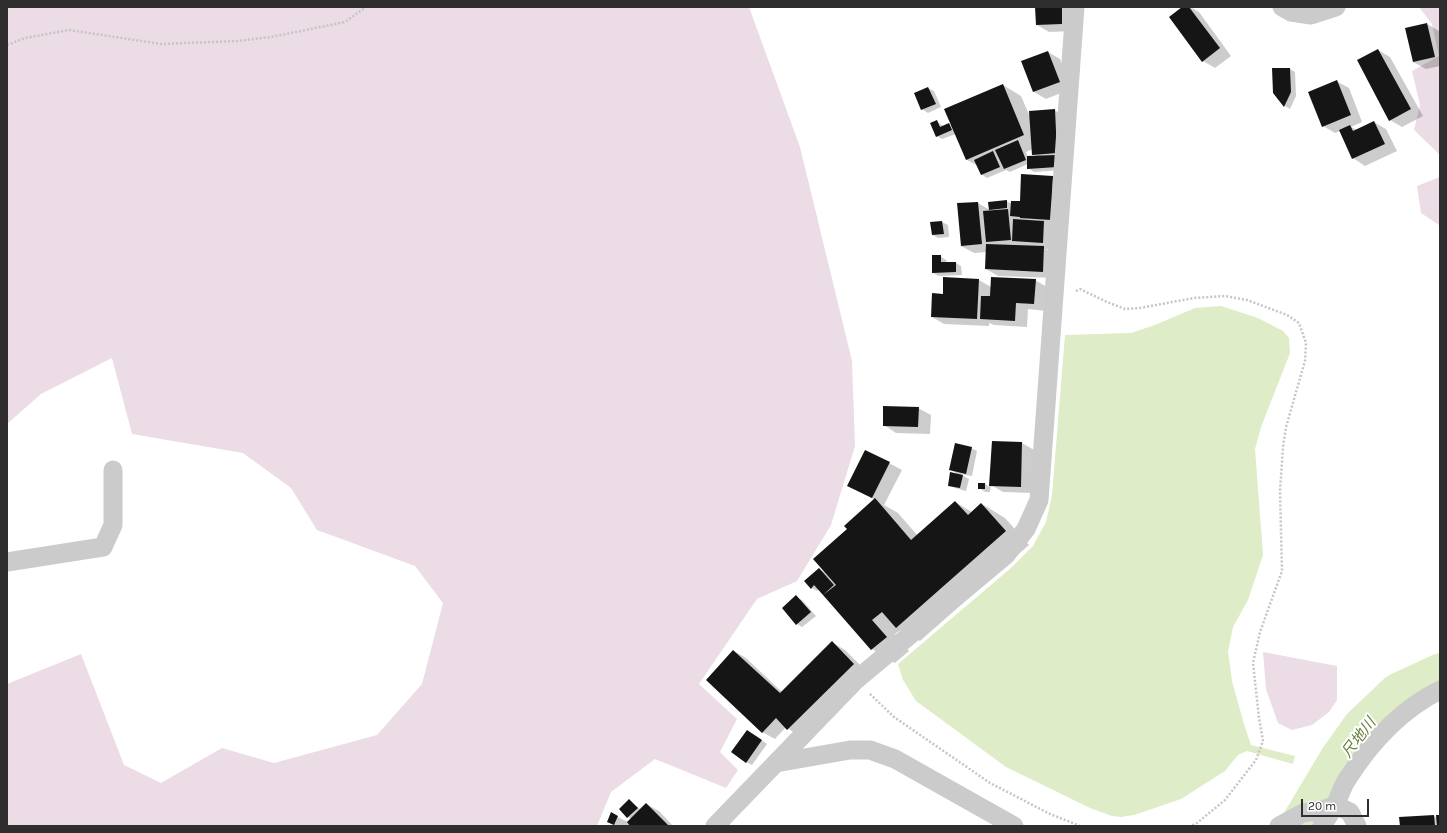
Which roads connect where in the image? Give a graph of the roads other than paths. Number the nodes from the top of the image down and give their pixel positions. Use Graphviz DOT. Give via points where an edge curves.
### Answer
graph roads {
  1 [pos="1075,7"];
  2 [pos="1282,7"];
  3 [pos="1336,7"];
  4 [pos="113,470"];
  5 [pos="7,562"];
  6 [pos="1440,690"];
  7 [pos="776,763"];
  8 [pos="1327,814"];
  9 [pos="715,826"];
  10 [pos="1014,826"];
  11 [pos="1279,826"];
  12 [pos="1357,826"];
  1 -- 7 [label="street" via="1039,500 1026,529 1006,556 856,680"];
  2 -- 3 [label="street" via="1291,12 1311,15"];
  4 -- 5 [label="street" via="113,526 103,547"];
  6 -- 8 [label="street" via="1424,698 1386,729 1347,778"];
  7 -- 9 [label="street"];
  7 -- 10 [label="street" via="850,750 870,750 895,759"];
  8 -- 11 [label="street" via="1303,813"];
  8 -- 12 [label="street" via="1350,812"];
}
